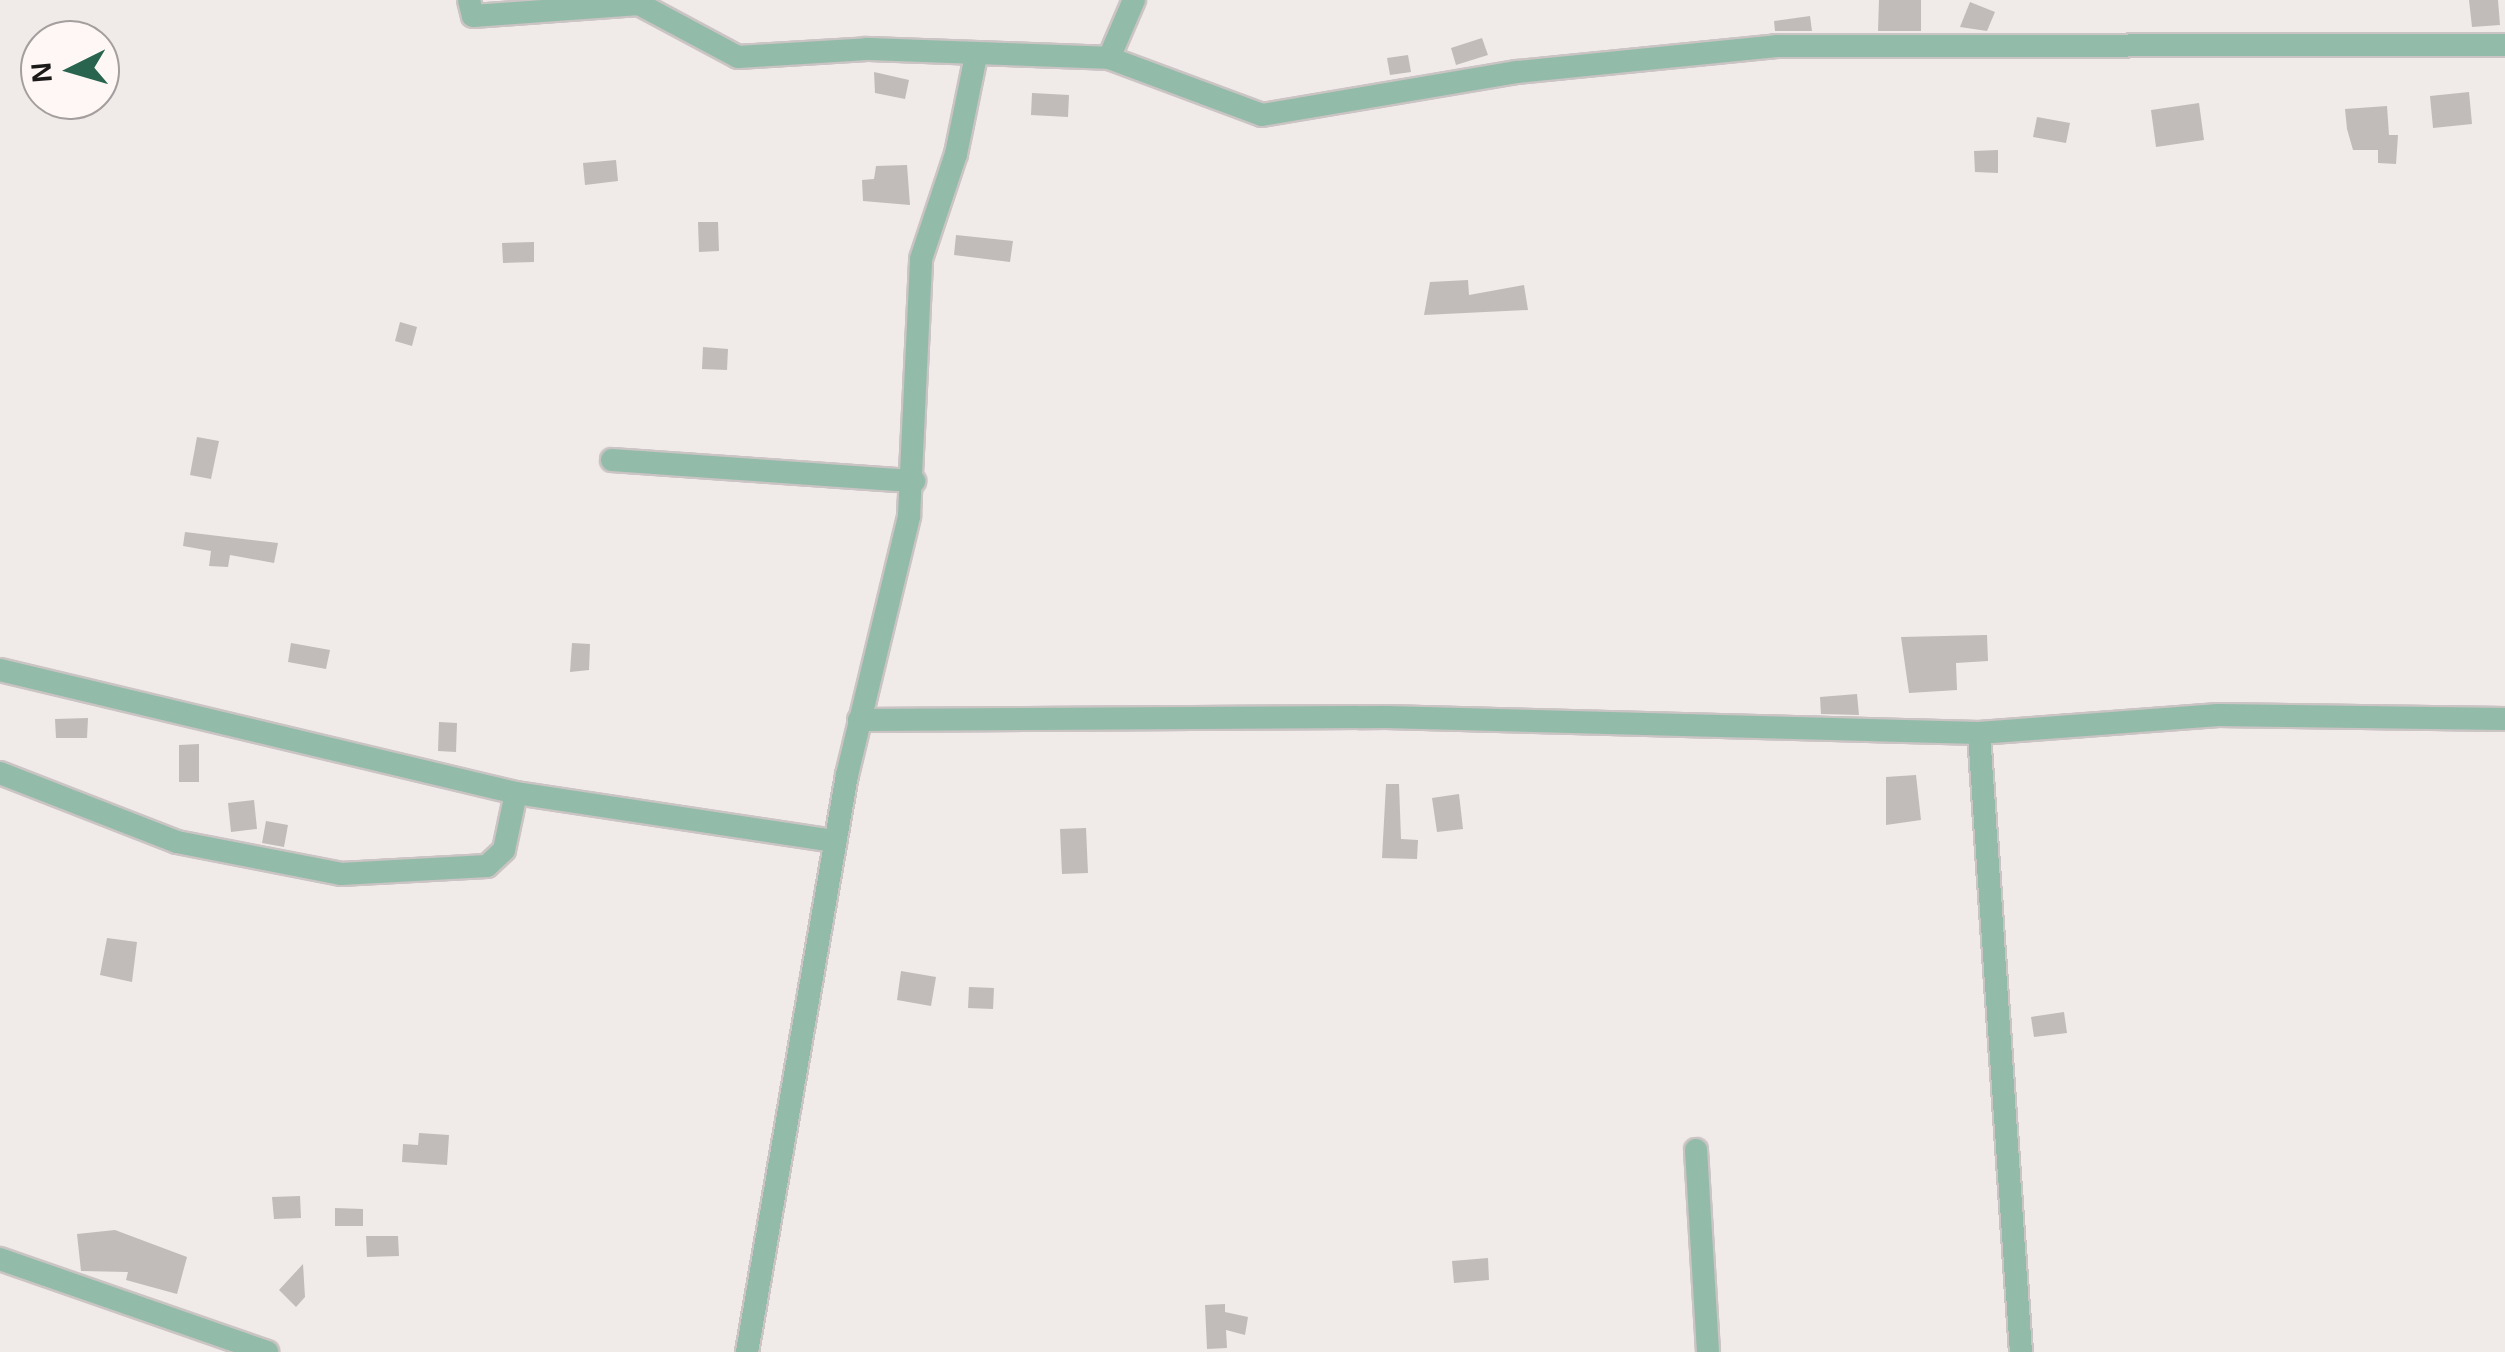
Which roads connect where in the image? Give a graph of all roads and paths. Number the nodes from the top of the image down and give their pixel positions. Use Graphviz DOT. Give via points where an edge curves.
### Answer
graph roads {
  1 [pos="469,0"];
  2 [pos="1134,0"];
  3 [pos="2505,45"];
  4 [pos="976,56"];
  5 [pos="1109,58"];
  6 [pos="612,460"];
  7 [pos="914,481"];
  8 [pos="0,670"];
  9 [pos="2505,719"];
  10 [pos="859,720"];
  11 [pos="1979,734"];
  12 [pos="0,773"];
  13 [pos="516,793"];
  14 [pos="835,842"];
  15 [pos="1696,1150"];
  16 [pos="0,1259"];
  17 [pos="267,1352"];
  18 [pos="746,1352"];
  19 [pos="1708,1352"];
  20 [pos="2021,1352"];
  1 -- 4 [label="street" via="473,16 639,4 738,57 867,49"];
  2 -- 5 [label="street"];
  3 -- 5 [label="street" via="1776,46 1517,72 1262,116"];
  4 -- 5 [label="street"];
  4 -- 7 [label="street" via="956,154 921,259"];
  6 -- 7 [label="street"];
  7 -- 10 [label="street"];
  8 -- 13 [label="street"];
  9 -- 11 [label="street" via="2218,715"];
  10 -- 11 [label="street" via="1366,717"];
  10 -- 14 [label="street"];
  11 -- 20 [label="street"];
  12 -- 13 [label="street" via="177,842 341,874 487,866 504,850"];
  13 -- 14 [label="street"];
  14 -- 18 [label="street"];
  15 -- 19 [label="street"];
  16 -- 17 [label="street"];
}
